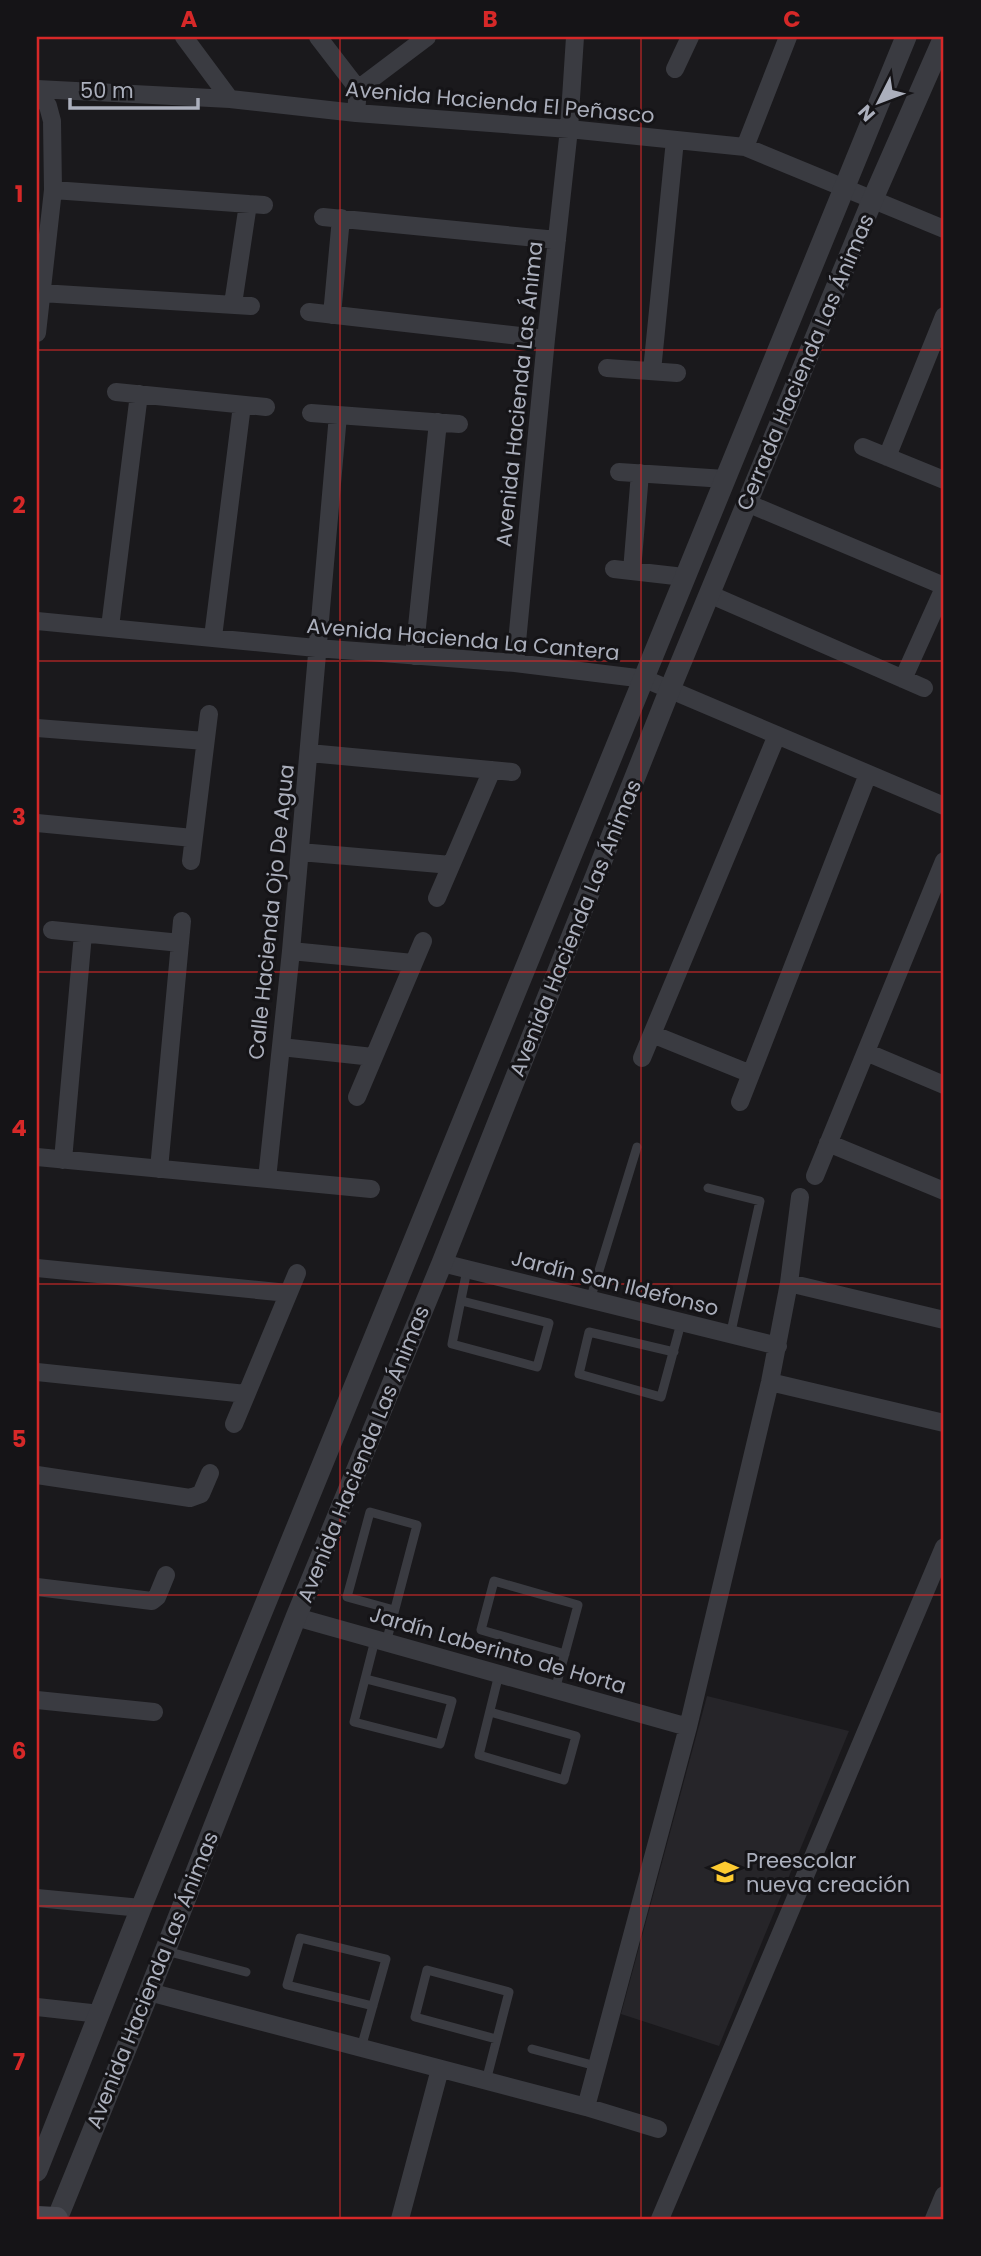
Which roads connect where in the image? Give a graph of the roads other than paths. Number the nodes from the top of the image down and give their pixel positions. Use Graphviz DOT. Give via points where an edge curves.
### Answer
graph roads {
  1 [pos="184,37"];
  2 [pos="318,37"];
  3 [pos="427,37"];
  4 [pos="575,37"];
  5 [pos="690,37"];
  6 [pos="788,37"];
  7 [pos="906,37"];
  8 [pos="944,37"];
  9 [pos="675,69"];
  10 [pos="37,89"];
  11 [pos="358,89"];
  12 [pos="230,99"];
  13 [pos="356,113"];
  14 [pos="569,129"];
  15 [pos="675,140"];
  16 [pos="745,147"];
  17 [pos="844,189"];
  18 [pos="53,190"];
  19 [pos="872,201"];
  20 [pos="944,229"];
  21 [pos="557,240"];
  22 [pos="41,293"];
  23 [pos="309,312"];
  24 [pos="332,315"];
  25 [pos="944,316"];
  26 [pos="37,333"];
  27 [pos="546,339"];
  28 [pos="607,368"];
  29 [pos="652,371"];
  30 [pos="677,373"];
  31 [pos="116,392"];
  32 [pos="139,394"];
  33 [pos="242,405"];
  34 [pos="265,407"];
  35 [pos="311,413"];
  36 [pos="338,415"];
  37 [pos="438,422"];
  38 [pos="459,424"];
  39 [pos="863,447"];
  40 [pos="887,457"];
  41 [pos="619,472"];
  42 [pos="640,473"];
  43 [pos="725,479"];
  44 [pos="944,480"];
  45 [pos="747,503"];
  46 [pos="614,569"];
  47 [pos="632,571"];
  48 [pos="684,577"];
  49 [pos="944,587"];
  50 [pos="709,594"];
  51 [pos="37,621"];
  52 [pos="110,627"];
  53 [pos="213,637"];
  54 [pos="316,648"];
  55 [pos="414,656"];
  56 [pos="515,663"];
  57 [pos="903,679"];
  58 [pos="645,680"];
  59 [pos="924,688"];
  60 [pos="670,689"];
  61 [pos="209,714"];
  62 [pos="37,728"];
  63 [pos="777,735"];
  64 [pos="205,741"];
  65 [pos="309,753"];
  66 [pos="492,770"];
  67 [pos="512,772"];
  68 [pos="868,774"];
  69 [pos="944,806"];
  70 [pos="37,823"];
  71 [pos="193,838"];
  72 [pos="300,852"];
  73 [pos="191,861"];
  74 [pos="944,861"];
  75 [pos="451,865"];
  76 [pos="437,898"];
  77 [pos="182,921"];
  78 [pos="52,930"];
  79 [pos="83,934"];
  80 [pos="423,941"];
  81 [pos="180,943"];
  82 [pos="291,951"];
  83 [pos="412,964"];
  84 [pos="652,1034"];
  85 [pos="281,1047"];
  86 [pos="866,1052"];
  87 [pos="373,1057"];
  88 [pos="642,1058"];
  89 [pos="751,1074"];
  90 [pos="944,1085"];
  91 [pos="356,1097"];
  92 [pos="740,1102"];
  93 [pos="828,1143"];
  94 [pos="637,1147"];
  95 [pos="37,1157"];
  96 [pos="62,1160"];
  97 [pos="159,1169"];
  98 [pos="815,1175"];
  99 [pos="267,1180"];
  100 [pos="708,1188"];
  101 [pos="371,1189"];
  102 [pos="944,1191"];
  103 [pos="800,1197"];
  104 [pos="442,1263"];
  105 [pos="37,1268"];
  106 [pos="467,1270"];
  107 [pos="297,1273"];
  108 [pos="789,1283"];
  109 [pos="288,1293"];
  110 [pos="590,1300"];
  111 [pos="461,1301"];
  112 [pos="944,1320"];
  113 [pos="681,1323"];
  114 [pos="730,1336"];
  115 [pos="778,1346"];
  116 [pos="674,1352"];
  117 [pos="37,1372"];
  118 [pos="770,1382"];
  119 [pos="246,1394"];
  120 [pos="944,1423"];
  121 [pos="234,1424"];
  122 [pos="210,1473"];
  123 [pos="37,1475"];
  124 [pos="944,1547"];
  125 [pos="166,1575"];
  126 [pos="37,1587"];
  127 [pos="935,1588"];
  128 [pos="394,1610"];
  129 [pos="296,1617"];
  130 [pos="381,1641"];
  131 [pos="565,1654"];
  132 [pos="499,1674"];
  133 [pos="366,1679"];
  134 [pos="555,1690"];
  135 [pos="37,1700"];
  136 [pos="225,1708"];
  137 [pos="153,1712"];
  138 [pos="490,1712"];
  139 [pos="256,1721"];
  140 [pos="688,1727"];
  141 [pos="37,1898"];
  142 [pos="141,1909"];
  143 [pos="164,1951"];
  144 [pos="246,1972"];
  145 [pos="149,1992"];
  146 [pos="373,2006"];
  147 [pos="37,2007"];
  148 [pos="100,2014"];
  149 [pos="496,2039"];
  150 [pos="362,2048"];
  151 [pos="532,2049"];
  152 [pos="596,2066"];
  153 [pos="440,2069"];
  154 [pos="486,2081"];
  155 [pos="586,2107"];
  156 [pos="658,2129"];
  157 [pos="37,2171"];
  158 [pos="944,2195"];
  159 [pos="37,2218"];
  160 [pos="57,2219"];
  161 [pos="400,2219"];
  162 [pos="660,2219"];
  163 [pos="934,2219"];
  1 -- 12 [label="street"];
  2 -- 11 [label="street"];
  3 -- 11 [label="street"];
  4 -- 14 [label="street, Avenida Hacienda Las Ánima"];
  5 -- 9 [label="street"];
  6 -- 16 [label="street"];
  7 -- 17 [label="street, Cerrada Hacienda Las Ánimas"];
  8 -- 19 [label="street, Cerrada Hacienda Las Ánimas"];
  10 -- 12 [label="street, Avenida Hacienda El Peñasco"];
  10 -- 18 [label="street" via="52,121"];
  11 -- 13 [label="street"];
  12 -- 13 [label="street, Avenida Hacienda El Peñasco"];
  13 -- 14 [label="street, Avenida Hacienda El Peñasco"];
  14 -- 15 [label="street, Avenida Hacienda El Peñasco"];
  14 -- 21 [label="street, Avenida Hacienda Las Ánima"];
  15 -- 16 [label="street, Avenida Hacienda El Peñasco"];
  15 -- 29 [label="street"];
  16 -- 17 [label="street, Avenida Hacienda El Peñasco"];
  17 -- 19 [label="street, Avenida Hacienda El Peñasco"];
  17 -- 43 [label="street, Cerrada Hacienda Las Ánimas"];
  18 -- 22 [label="street"];
  18 -- 22 [label="street" via="256,205 242,305"];
  19 -- 20 [label="street, Avenida Hacienda El Peñasco"];
  19 -- 45 [label="street, Cerrada Hacienda Las Ánimas"];
  21 -- 24 [label="street" via="332,218"];
  21 -- 27 [label="street, Avenida Hacienda Las Ánima"];
  22 -- 26 [label="street"];
  23 -- 24 [label="street"];
  24 -- 27 [label="street"];
  25 -- 40 [label="street"];
  27 -- 56 [label="street, Avenida Hacienda Las Ánima"];
  28 -- 29 [label="street"];
  29 -- 30 [label="street"];
  31 -- 32 [label="street"];
  32 -- 33 [label="street"];
  32 -- 52 [label="street"];
  33 -- 34 [label="street"];
  33 -- 53 [label="street"];
  35 -- 36 [label="street"];
  36 -- 37 [label="street"];
  36 -- 54 [label="street, Calle Hacienda Ojo De Agua"];
  37 -- 38 [label="street"];
  37 -- 55 [label="street"];
  39 -- 40 [label="street"];
  40 -- 44 [label="street"];
  41 -- 42 [label="street"];
  42 -- 43 [label="street"];
  42 -- 47 [label="street"];
  43 -- 48 [label="street, Cerrada Hacienda Las Ánimas"];
  45 -- 49 [label="street"];
  45 -- 50 [label="street, Cerrada Hacienda Las Ánimas"];
  46 -- 47 [label="street"];
  47 -- 48 [label="street"];
  48 -- 58 [label="street, Cerrada Hacienda Las Ánimas"];
  49 -- 57 [label="street"];
  50 -- 57 [label="street"];
  50 -- 60 [label="street, Cerrada Hacienda Las Ánimas"];
  51 -- 52 [label="street, Avenida Hacienda La Cantera"];
  52 -- 53 [label="street, Avenida Hacienda La Cantera"];
  53 -- 54 [label="street, Avenida Hacienda La Cantera"];
  54 -- 55 [label="street, Avenida Hacienda La Cantera"];
  54 -- 65 [label="street, Calle Hacienda Ojo De Agua"];
  55 -- 56 [label="street, Avenida Hacienda La Cantera"];
  56 -- 58 [label="street, Avenida Hacienda La Cantera"];
  57 -- 59 [label="street"];
  58 -- 60 [label="street, Avenida Hacienda La Cantera"];
  58 -- 136 [label="street, Avenida Hacienda Las Ánimas"];
  60 -- 63 [label="street, Avenida Hacienda La Cantera"];
  60 -- 104 [label="street, Avenida Hacienda Las Ánimas"];
  61 -- 64 [label="street"];
  62 -- 64 [label="street"];
  63 -- 68 [label="street, Avenida Hacienda La Cantera"];
  63 -- 84 [label="street"];
  64 -- 71 [label="street"];
  65 -- 66 [label="street"];
  65 -- 72 [label="street, Calle Hacienda Ojo De Agua"];
  66 -- 67 [label="street"];
  66 -- 75 [label="street"];
  68 -- 69 [label="street, Avenida Hacienda La Cantera"];
  68 -- 89 [label="street"];
  70 -- 71 [label="street"];
  71 -- 73 [label="street"];
  72 -- 75 [label="street"];
  72 -- 82 [label="street, Calle Hacienda Ojo De Agua"];
  74 -- 86 [label="street"];
  75 -- 76 [label="street"];
  77 -- 81 [label="street"];
  78 -- 79 [label="street"];
  79 -- 81 [label="street"];
  79 -- 96 [label="street"];
  80 -- 83 [label="street"];
  81 -- 97 [label="street"];
  82 -- 83 [label="street"];
  82 -- 85 [label="street, Calle Hacienda Ojo De Agua"];
  83 -- 87 [label="street"];
  84 -- 88 [label="street"];
  84 -- 89 [label="street"];
  85 -- 87 [label="street"];
  85 -- 99 [label="street, Calle Hacienda Ojo De Agua"];
  86 -- 90 [label="street"];
  86 -- 93 [label="street"];
  87 -- 91 [label="street"];
  89 -- 92 [label="street"];
  93 -- 98 [label="street"];
  93 -- 102 [label="street"];
  94 -- 110 [label="lane"];
  95 -- 96 [label="street"];
  96 -- 97 [label="street"];
  97 -- 99 [label="street"];
  99 -- 101 [label="street"];
  100 -- 114 [label="lane" via="760,1202"];
  103 -- 108 [label="street"];
  104 -- 106 [label="street, Jardín San Ildefonso"];
  104 -- 129 [label="street, Avenida Hacienda Las Ánimas"];
  105 -- 109 [label="street"];
  106 -- 110 [label="street, Jardín San Ildefonso"];
  106 -- 111 [label="lane"];
  107 -- 109 [label="street"];
  108 -- 112 [label="street"];
  108 -- 115 [label="street"];
  109 -- 119 [label="street"];
  110 -- 113 [label="street, Jardín San Ildefonso"];
  111 -- 111 [label="lane" via="452,1344 537,1367 549,1323"];
  113 -- 114 [label="street, Jardín San Ildefonso"];
  113 -- 116 [label="lane"];
  114 -- 115 [label="street, Jardín San Ildefonso"];
  115 -- 118 [label="street"];
  116 -- 116 [label="lane" via="662,1397 579,1374 589,1332"];
  117 -- 119 [label="street"];
  118 -- 120 [label="street"];
  118 -- 140 [label="street"];
  119 -- 121 [label="street"];
  122 -- 123 [label="street" via="201,1494 190,1499"];
  124 -- 127 [label="street"];
  125 -- 126 [label="street" via="152,1601"];
  127 -- 162 [label="street"];
  128 -- 128 [label="lane" via="417,1525 370,1512 346,1597"];
  128 -- 130 [label="lane"];
  129 -- 130 [label="street, Jardín Laberinto de Horta"];
  129 -- 139 [label="street, Avenida Hacienda Las Ánimas"];
  130 -- 132 [label="street, Jardín Laberinto de Horta"];
  130 -- 133 [label="lane"];
  131 -- 131 [label="lane" via="578,1605 494,1581 481,1630"];
  131 -- 134 [label="lane"];
  132 -- 134 [label="street, Jardín Laberinto de Horta"];
  132 -- 138 [label="lane"];
  133 -- 133 [label="lane" via="354,1722 440,1744 452,1701"];
  134 -- 140 [label="street, Jardín Laberinto de Horta"];
  135 -- 137 [label="street"];
  136 -- 139 [label="street"];
  136 -- 142 [label="street, Avenida Hacienda Las Ánimas"];
  138 -- 138 [label="lane" via="479,1755 564,1780 576,1736"];
  139 -- 143 [label="street, Avenida Hacienda Las Ánimas"];
  140 -- 152 [label="street"];
  141 -- 142 [label="street"];
  142 -- 148 [label="street, Avenida Hacienda Las Ánimas"];
  143 -- 144 [label="lane"];
  143 -- 145 [label="street, Avenida Hacienda Las Ánimas"];
  145 -- 150 [label="street"];
  145 -- 160 [label="street, Avenida Hacienda Las Ánimas"];
  146 -- 146 [label="lane" via="386,1959 300,1938 287,1985"];
  146 -- 150 [label="lane"];
  147 -- 148 [label="street"];
  148 -- 157 [label="street, Avenida Hacienda Las Ánimas"];
  149 -- 149 [label="lane" via="509,1992 427,1970 415,2017"];
  149 -- 154 [label="lane"];
  150 -- 153 [label="street"];
  151 -- 152 [label="lane"];
  152 -- 155 [label="street"];
  153 -- 154 [label="street"];
  153 -- 161 [label="street"];
  154 -- 155 [label="street"];
  155 -- 156 [label="street"];
  158 -- 163 [label="street"];
  159 -- 160 [label="main road"];
}
